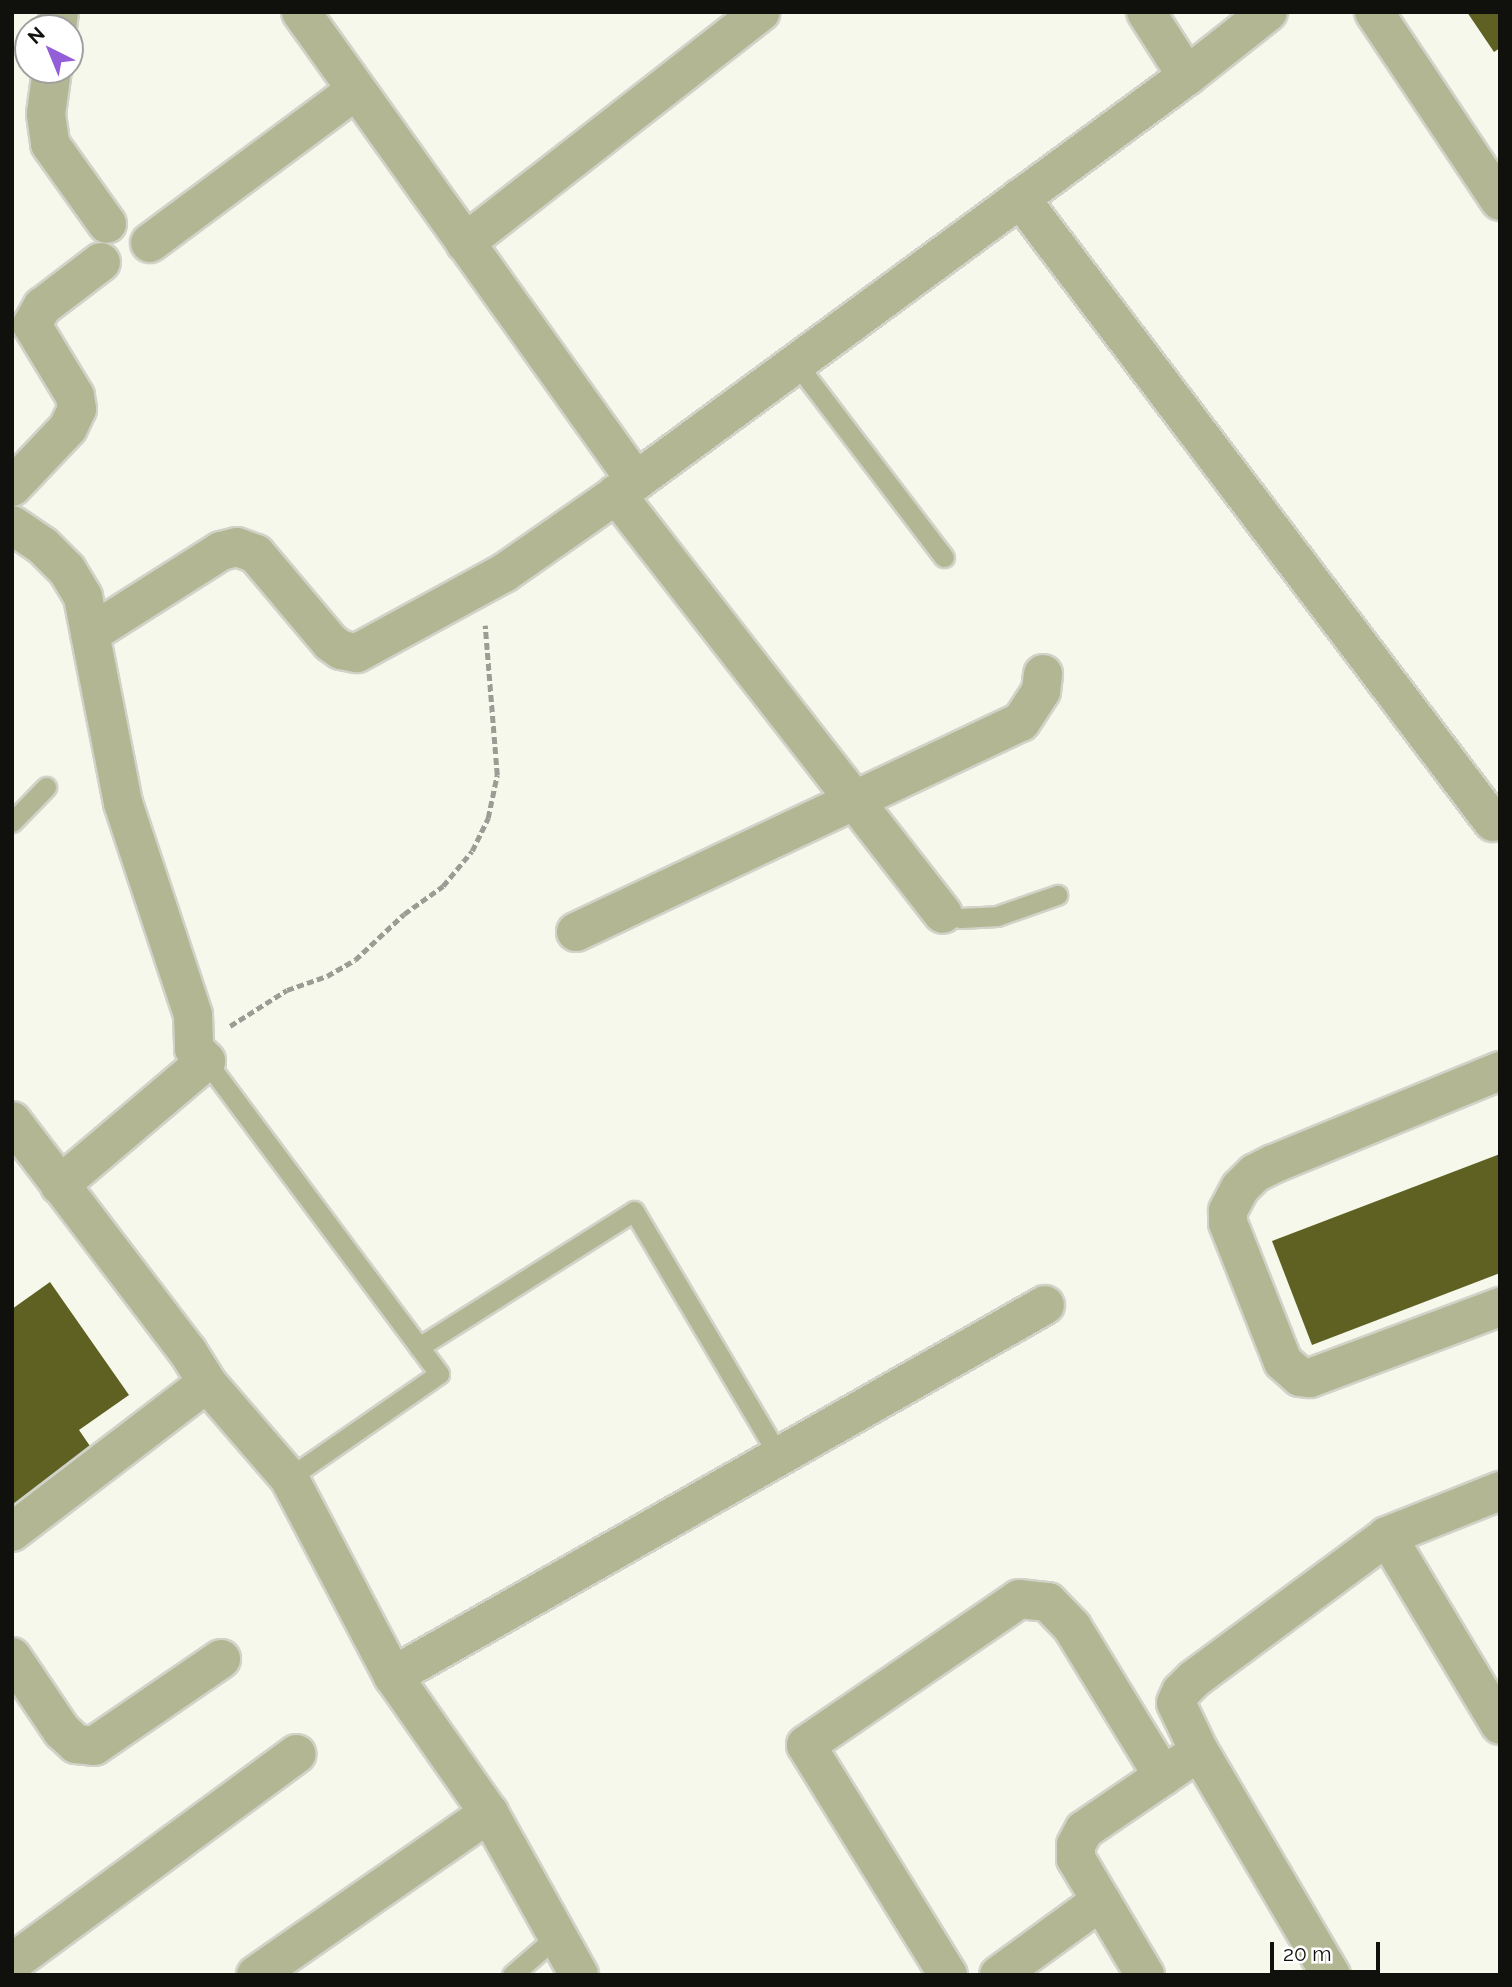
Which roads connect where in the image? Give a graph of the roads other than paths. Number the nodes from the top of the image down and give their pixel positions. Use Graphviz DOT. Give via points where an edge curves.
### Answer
graph roads {
  1 [pos="301,12"];
  2 [pos="761,12"];
  3 [pos="1146,12"];
  4 [pos="1268,12"];
  5 [pos="1374,12"];
  6 [pos="1187,76"];
  7 [pos="50,84"];
  8 [pos="355,91"];
  9 [pos="1020,198"];
  10 [pos="1500,201"];
  11 [pos="107,224"];
  12 [pos="149,243"];
  13 [pos="465,243"];
  14 [pos="102,262"];
  15 [pos="796,363"];
  16 [pos="12,487"];
  17 [pos="626,487"];
  18 [pos="12,525"];
  19 [pos="943,557"];
  20 [pos="90,634"];
  21 [pos="1044,674"];
  22 [pos="46,786"];
  23 [pos="855,801"];
  24 [pos="12,822"];
  25 [pos="1493,822"];
  26 [pos="1057,895"];
  27 [pos="943,914"];
  28 [pos="576,932"];
  29 [pos="200,1055"];
  30 [pos="1500,1072"];
  31 [pos="12,1121"];
  32 [pos="60,1185"];
  33 [pos="1045,1305"];
  34 [pos="1500,1307"];
  35 [pos="419,1347"];
  36 [pos="207,1383"];
  37 [pos="779,1456"];
  38 [pos="289,1478"];
  39 [pos="1500,1491"];
  40 [pos="12,1532"];
  41 [pos="1387,1536"];
  42 [pos="12,1657"];
  43 [pos="221,1659"];
  44 [pos="393,1676"];
  45 [pos="1500,1725"];
  46 [pos="1199,1751"];
  47 [pos="296,1754"];
  48 [pos="1163,1776"];
  49 [pos="489,1814"];
  50 [pos="1101,1901"];
  51 [pos="558,1935"];
  52 [pos="12,1963"];
  53 [pos="256,1975"];
  54 [pos="512,1975"];
  55 [pos="579,1975"];
  56 [pos="948,1975"];
  57 [pos="999,1975"];
  58 [pos="1145,1975"];
  59 [pos="1331,1975"];
  1 -- 8 [label="street"];
  2 -- 13 [label="street"];
  3 -- 6 [label="street"];
  4 -- 6 [label="street"];
  5 -- 10 [label="street"];
  6 -- 9 [label="street"];
  7 -- 11 [label="street" via="46,114 50,144"];
  8 -- 12 [label="street"];
  8 -- 13 [label="street"];
  9 -- 15 [label="street"];
  9 -- 25 [label="street"];
  13 -- 17 [label="street"];
  14 -- 16 [label="street" via="41,307 32,326 75,396 77,409 68,428"];
  15 -- 17 [label="street"];
  15 -- 19 [label="lane"];
  17 -- 20 [label="street" via="504,573 356,653 331,643 256,554 237,547 221,551"];
  17 -- 23 [label="street"];
  18 -- 20 [label="street" via="43,546 66,570 83,597"];
  20 -- 29 [label="street" via="123,803 193,1015"];
  21 -- 23 [label="street" via="1041,691 1021,722"];
  22 -- 24 [label="lane"];
  23 -- 27 [label="street"];
  23 -- 28 [label="street"];
  26 -- 27 [label="lane" via="997,915 961,918"];
  29 -- 32 [label="street"];
  29 -- 35 [label="lane"];
  30 -- 34 [label="street" via="1264,1168 1240,1188 1228,1211 1228,1223 1283,1362 1300,1377 1310,1378"];
  31 -- 32 [label="street"];
  32 -- 36 [label="street"];
  33 -- 37 [label="street"];
  35 -- 37 [label="lane" via="634,1211"];
  35 -- 38 [label="lane" via="439,1374"];
  36 -- 38 [label="street"];
  36 -- 40 [label="street"];
  37 -- 44 [label="street"];
  38 -- 44 [label="street"];
  39 -- 41 [label="street"];
  41 -- 45 [label="street"];
  41 -- 46 [label="street" via="1181,1692 1175,1703"];
  42 -- 43 [label="street" via="62,1731 76,1744 94,1746"];
  44 -- 49 [label="street"];
  46 -- 48 [label="street"];
  46 -- 59 [label="street"];
  47 -- 52 [label="street"];
  48 -- 50 [label="street" via="1084,1830 1076,1845 1076,1859"];
  48 -- 56 [label="street" via="1072,1627 1048,1602 1019,1599 806,1745"];
  49 -- 51 [label="street"];
  49 -- 53 [label="street"];
  50 -- 57 [label="street"];
  50 -- 58 [label="street"];
  51 -- 54 [label="lane"];
  51 -- 55 [label="street"];
}
